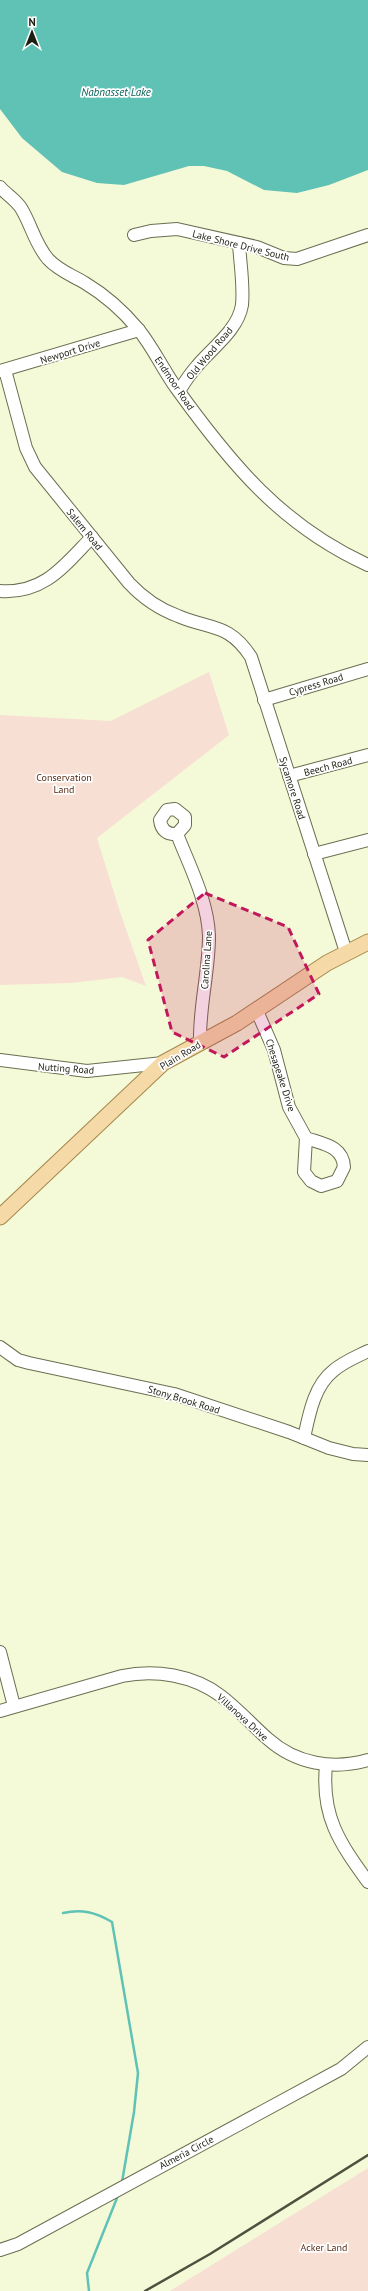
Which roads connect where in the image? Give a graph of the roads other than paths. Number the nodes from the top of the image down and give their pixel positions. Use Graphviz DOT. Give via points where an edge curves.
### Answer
graph roads {
  1 [pos="0,187"];
  2 [pos="368,235"];
  3 [pos="134,236"];
  4 [pos="239,243"];
  5 [pos="139,330"];
  6 [pos="2,371"];
  7 [pos="179,391"];
  8 [pos="92,537"];
  9 [pos="368,565"];
  10 [pos="0,590"];
  11 [pos="227,632"];
  12 [pos="368,669"];
  13 [pos="264,700"];
  14 [pos="368,755"];
  15 [pos="289,776"];
  16 [pos="177,834"];
  17 [pos="368,840"];
  18 [pos="314,854"];
  19 [pos="368,942"];
  20 [pos="346,952"];
  21 [pos="257,1011"];
  22 [pos="200,1043"];
  23 [pos="0,1060"];
  24 [pos="163,1063"];
  25 [pos="133,1067"];
  26 [pos="143,1081"];
  27 [pos="306,1138"];
  28 [pos="0,1217"];
  29 [pos="0,1347"];
  30 [pos="368,1351"];
  31 [pos="304,1438"];
  32 [pos="368,1455"];
  33 [pos="0,1652"];
  34 [pos="14,1706"];
  35 [pos="0,1711"];
  36 [pos="368,1760"];
  37 [pos="326,1765"];
  38 [pos="368,1882"];
  39 [pos="368,2047"];
  40 [pos="0,2250"];
  1 -- 5 [label="street, Endmoor Road" via="20,207 38,244 48,258 62,272 86,284 111,302"];
  2 -- 4 [label="street, Lake Shore Drive South" via="297,259 284,258 258,247"];
  3 -- 4 [label="street, Lake Shore Drive South" via="151,231 177,229"];
  4 -- 7 [label="street, Old Wood Road" via="242,305 238,316 232,327 196,366"];
  5 -- 6 [label="street, Newport Drive"];
  5 -- 7 [label="street, Endmoor Road"];
  6 -- 8 [label="street, Salem Road" via="26,448 35,467"];
  7 -- 9 [label="street, Endmoor Road" via="229,456 287,516 331,547"];
  8 -- 10 [label="street" via="46,581 23,590"];
  8 -- 11 [label="street, Salem Road" via="129,583 153,603 178,617"];
  11 -- 13 [label="street, Sycamore Road" via="244,646 251,657"];
  12 -- 13 [label="street, Cypress Road"];
  13 -- 15 [label="street, Sycamore Road"];
  14 -- 15 [label="street, Beech Road"];
  15 -- 18 [label="street, Sycamore Road"];
  16 -- 22 [label="street, Carolina Lane" via="193,874 208,924"];
  17 -- 18 [label="street"];
  18 -- 20 [label="street, Sycamore Road"];
  19 -- 20 [label="main road, Plain Road"];
  20 -- 21 [label="main road, Plain Road"];
  21 -- 22 [label="main road, Plain Road"];
  21 -- 27 [label="street, Chesapeake Drive" via="274,1050 289,1107"];
  22 -- 24 [label="main road, Plain Road"];
  23 -- 25 [label="street, Nutting Road" via="87,1071"];
  24 -- 25 [label="street, Nutting Road"];
  24 -- 26 [label="main road, Plain Road"];
  25 -- 26 [label="street"];
  26 -- 28 [label="main road, Plain Road"];
  29 -- 31 [label="street, Stony Brook Road" via="18,1360 174,1394"];
  30 -- 31 [label="street" via="327,1376 315,1400"];
  31 -- 32 [label="street, Stony Brook Road" via="343,1452"];
  33 -- 34 [label="street"];
  34 -- 35 [label="street, Villanova Drive"];
  34 -- 37 [label="street, Villanova Drive" via="135,1674 178,1676 220,1695 269,1740 286,1752"];
  36 -- 37 [label="street, Villanova Drive"];
  37 -- 38 [label="street" via="325,1800 331,1823 346,1852"];
  39 -- 40 [label="street, Almeria Circle" via="341,2069 32,2237"];
}
